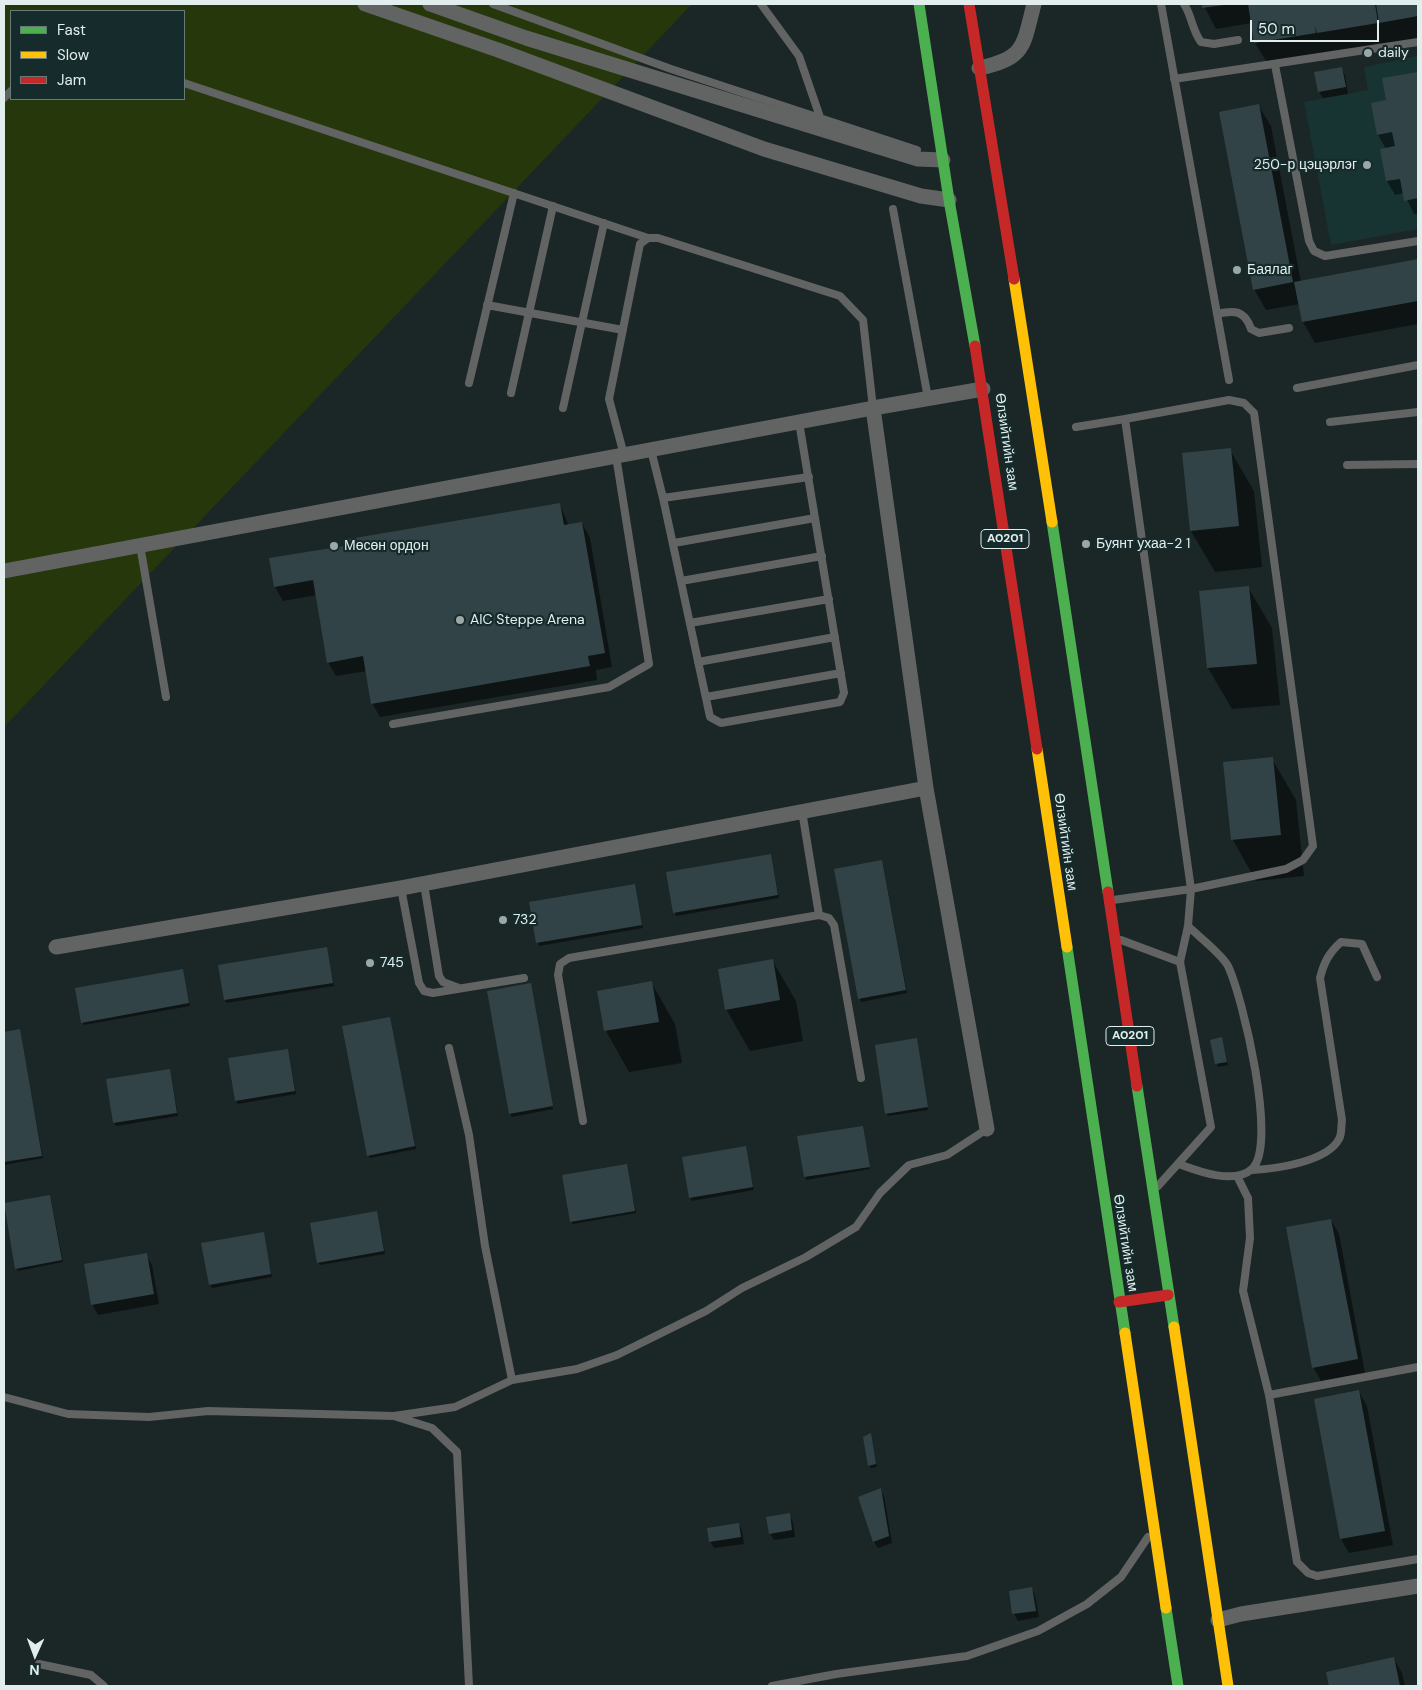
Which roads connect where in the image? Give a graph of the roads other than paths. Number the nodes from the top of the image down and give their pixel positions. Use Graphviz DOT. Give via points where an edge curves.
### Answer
graph roads {
  1 [pos="364,4"];
  2 [pos="430,4"];
  3 [pos="493,4"];
  4 [pos="761,4"];
  5 [pos="919,4"];
  6 [pos="969,4"];
  7 [pos="1034,4"];
  8 [pos="1161,4"];
  9 [pos="1184,4"];
  10 [pos="1238,40"];
  11 [pos="1418,42"];
  12 [pos="1275,65"];
  13 [pos="979,68"];
  14 [pos="1174,79"];
  15 [pos="185,83"];
  16 [pos="820,117"];
  17 [pos="917,150"];
  18 [pos="943,160"];
  19 [pos="514,193"];
  20 [pos="949,200"];
  21 [pos="553,206"];
  22 [pos="893,210"];
  23 [pos="604,223"];
  24 [pos="648,238"];
  25 [pos="1418,241"];
  26 [pos="488,305"];
  27 [pos="529,313"];
  28 [pos="1217,314"];
  29 [pos="582,322"];
  30 [pos="1289,328"];
  31 [pos="623,330"];
  32 [pos="1418,365"];
  33 [pos="1229,380"];
  34 [pos="469,383"];
  35 [pos="1297,388"];
  36 [pos="983,389"];
  37 [pos="511,393"];
  38 [pos="928,398"];
  39 [pos="563,408"];
  40 [pos="873,408"];
  41 [pos="1418,412"];
  42 [pos="1126,419"];
  43 [pos="799,422"];
  44 [pos="1330,422"];
  45 [pos="1076,428"];
  46 [pos="651,450"];
  47 [pos="620,456"];
  48 [pos="1418,464"];
  49 [pos="1346,465"];
  50 [pos="809,477"];
  51 [pos="663,498"];
  52 [pos="815,518"];
  53 [pos="674,543"];
  54 [pos="140,545"];
  55 [pos="822,556"];
  56 [pos="4,571"];
  57 [pos="681,580"];
  58 [pos="829,599"];
  59 [pos="690,623"];
  60 [pos="835,637"];
  61 [pos="698,662"];
  62 [pos="841,673"];
  63 [pos="166,697"];
  64 [pos="706,697"];
  65 [pos="393,724"];
  66 [pos="926,788"];
  67 [pos="802,812"];
  68 [pos="424,884"];
  69 [pos="402,888"];
  70 [pos="1191,889"];
  71 [pos="1109,901"];
  72 [pos="819,915"];
  73 [pos="1188,926"];
  74 [pos="1115,937"];
  75 [pos="56,947"];
  76 [pos="1180,962"];
  77 [pos="1377,977"];
  78 [pos="524,978"];
  79 [pos="460,989"];
  80 [pos="449,1048"];
  81 [pos="861,1078"];
  82 [pos="583,1121"];
  83 [pos="987,1129"];
  84 [pos="1179,1164"];
  85 [pos="1252,1170"];
  86 [pos="1237,1176"];
  87 [pos="1154,1191"];
  88 [pos="1168,1295"];
  89 [pos="1119,1302"];
  90 [pos="1418,1367"];
  91 [pos="512,1380"];
  92 [pos="1269,1395"];
  93 [pos="4,1397"];
  94 [pos="394,1416"];
  95 [pos="1153,1529"];
  96 [pos="1418,1559"];
  97 [pos="1418,1586"];
  98 [pos="1218,1620"];
  99 [pos="39,1664"];
  100 [pos="104,1686"];
  101 [pos="469,1686"];
  102 [pos="772,1686"];
  103 [pos="1178,1686"];
  104 [pos="1228,1686"];
  1 -- 20 [label="street" via="764,149 921,196"];
  2 -- 18 [label="street" via="526,38 908,156"];
  3 -- 16 [label="lane" via="671,69"];
  4 -- 16 [label="lane" via="799,56"];
  5 -- 18 [label="highway, Өлзийтийн зам / A0201"];
  6 -- 13 [label="highway, A0201"];
  7 -- 13 [label="street" via="1024,43 1015,56 1002,63"];
  8 -- 14 [label="lane"];
  9 -- 10 [label="lane" via="1190,12 1193,32 1201,42 1214,44"];
  11 -- 12 [label="lane"];
  12 -- 14 [label="lane"];
  12 -- 25 [label="lane" via="1309,241 1314,251 1325,256"];
  13 -- 71 [label="highway, A0201" via="1032,387"];
  14 -- 28 [label="lane"];
  15 -- 19 [label="lane"];
  16 -- 17 [label="lane"];
  18 -- 20 [label="highway, Өлзийтийн зам / A0201"];
  19 -- 21 [label="lane"];
  19 -- 26 [label="lane"];
  20 -- 36 [label="highway, Өлзийтийн зам / A0201"];
  21 -- 23 [label="lane"];
  21 -- 27 [label="lane"];
  22 -- 38 [label="lane"];
  23 -- 24 [label="lane"];
  23 -- 29 [label="lane"];
  24 -- 31 [label="lane" via="640,244"];
  24 -- 40 [label="lane" via="658,238 840,296 863,320"];
  26 -- 27 [label="lane"];
  26 -- 34 [label="lane"];
  27 -- 29 [label="lane"];
  27 -- 37 [label="lane"];
  28 -- 30 [label="lane" via="1240,312 1248,319 1250,329 1259,334"];
  28 -- 33 [label="lane"];
  29 -- 31 [label="lane"];
  29 -- 39 [label="lane"];
  31 -- 47 [label="lane" via="609,399"];
  32 -- 35 [label="lane"];
  36 -- 38 [label="street"];
  36 -- 89 [label="highway, Өлзийтийн зам / A0201"];
  38 -- 40 [label="street"];
  40 -- 43 [label="street"];
  40 -- 66 [label="street"];
  41 -- 44 [label="lane"];
  42 -- 45 [label="lane"];
  42 -- 70 [label="lane"];
  42 -- 70 [label="lane" via="1229,400 1244,402 1254,413 1281,601 1313,846 1303,860 1286,869"];
  43 -- 46 [label="street"];
  43 -- 50 [label="lane"];
  46 -- 47 [label="street"];
  46 -- 51 [label="lane"];
  47 -- 54 [label="street"];
  47 -- 65 [label="lane" via="648,664 609,687"];
  48 -- 49 [label="lane"];
  50 -- 51 [label="lane"];
  50 -- 52 [label="lane"];
  51 -- 53 [label="lane"];
  52 -- 53 [label="lane"];
  52 -- 55 [label="lane"];
  53 -- 57 [label="lane"];
  54 -- 56 [label="street"];
  54 -- 63 [label="lane"];
  55 -- 57 [label="lane"];
  55 -- 58 [label="lane"];
  57 -- 59 [label="lane"];
  58 -- 59 [label="lane"];
  58 -- 60 [label="lane"];
  59 -- 61 [label="lane"];
  60 -- 61 [label="lane"];
  60 -- 62 [label="lane"];
  61 -- 64 [label="lane"];
  62 -- 64 [label="lane"];
  62 -- 64 [label="lane" via="844,693 840,702 831,704 721,722 710,717"];
  66 -- 67 [label="street"];
  66 -- 83 [label="street"];
  67 -- 68 [label="street"];
  67 -- 72 [label="lane"];
  68 -- 69 [label="street"];
  68 -- 79 [label="lane" via="439,976 443,982"];
  69 -- 75 [label="street"];
  69 -- 79 [label="lane" via="419,984 424,991 433,993"];
  70 -- 71 [label="lane"];
  70 -- 73 [label="lane"];
  71 -- 74 [label="highway, A0201"];
  72 -- 81 [label="lane" via="829,918 834,925"];
  72 -- 82 [label="lane" via="569,958 560,964 558,976"];
  73 -- 76 [label="lane"];
  73 -- 85 [label="lane" via="1227,965 1243,1012 1261,1104 1260,1157"];
  74 -- 76 [label="lane"];
  74 -- 87 [label="highway, A0201"];
  76 -- 84 [label="lane" via="1211,1127"];
  77 -- 85 [label="lane" via="1362,944 1341,942 1330,952 1320,978 1342,1120 1340,1139 1326,1154 1274,1169"];
  78 -- 79 [label="lane"];
  80 -- 91 [label="lane" via="469,1135 485,1246"];
  83 -- 91 [label="lane" via="947,1155 909,1165 880,1193 856,1228 742,1288 706,1312 593,1364"];
  84 -- 86 [label="lane" via="1216,1175"];
  84 -- 87 [label="lane"];
  85 -- 86 [label="lane"];
  86 -- 92 [label="lane" via="1248,1198 1250,1238 1243,1291"];
  87 -- 88 [label="highway, A0201"];
  88 -- 89 [label="highway"];
  88 -- 98 [label="highway, A0201"];
  89 -- 95 [label="highway, Өлзийтийн зам / A0201"];
  90 -- 92 [label="lane"];
  91 -- 94 [label="lane" via="455,1407"];
  92 -- 96 [label="lane" via="1297,1562 1308,1573 1317,1576"];
  93 -- 94 [label="lane" via="68,1414 149,1417 208,1411"];
  94 -- 101 [label="lane" via="432,1428 457,1452"];
  95 -- 102 [label="lane" via="1121,1577 1087,1604 1038,1631 967,1656"];
  95 -- 103 [label="highway, Өлзийтийн зам / A0201"];
  97 -- 98 [label="street"];
  98 -- 104 [label="highway, A0201"];
  99 -- 100 [label="lane" via="91,1675"];
}
